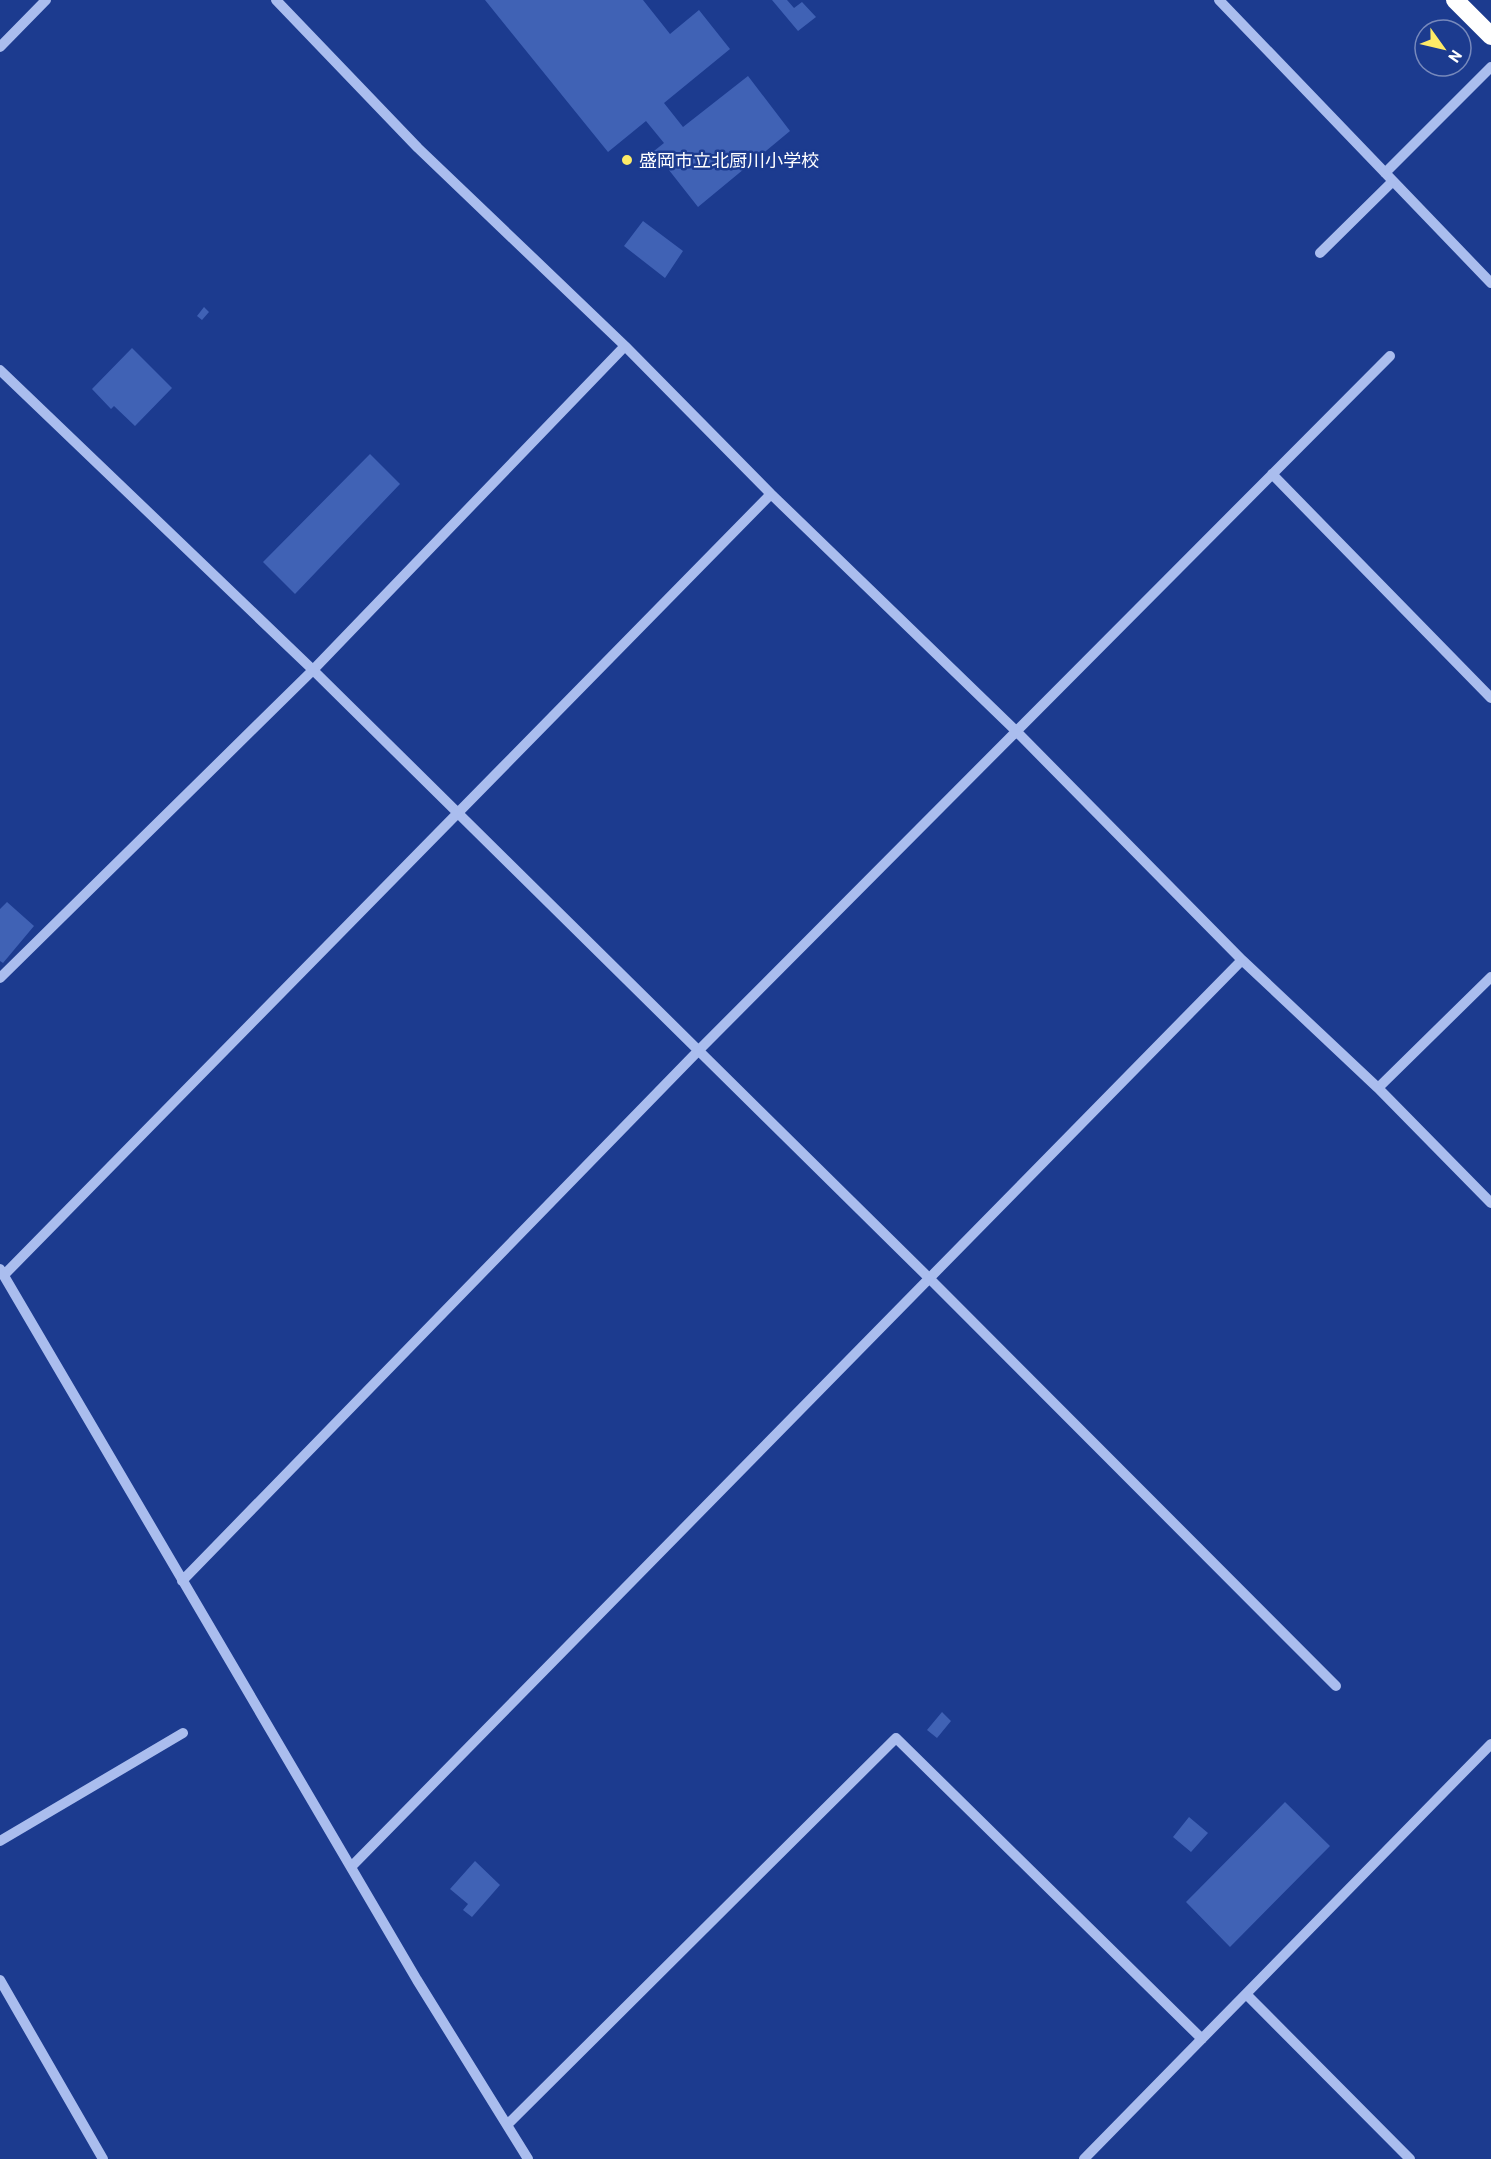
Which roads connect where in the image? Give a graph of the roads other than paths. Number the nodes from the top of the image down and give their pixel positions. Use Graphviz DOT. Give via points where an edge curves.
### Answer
graph roads {
  1 [pos="46,0"];
  2 [pos="276,0"];
  3 [pos="1219,0"];
  4 [pos="1455,0"];
  5 [pos="1491,36"];
  6 [pos="0,46"];
  7 [pos="1491,67"];
  8 [pos="1389,177"];
  9 [pos="1320,253"];
  10 [pos="1491,283"];
  11 [pos="625,346"];
  12 [pos="1389,356"];
  13 [pos="0,370"];
  14 [pos="1272,474"];
  15 [pos="771,494"];
  16 [pos="313,670"];
  17 [pos="1491,698"];
  18 [pos="1017,732"];
  19 [pos="457,814"];
  20 [pos="1242,960"];
  21 [pos="1491,977"];
  22 [pos="0,978"];
  23 [pos="698,1051"];
  24 [pos="1378,1088"];
  25 [pos="1491,1203"];
  26 [pos="2,1272"];
  27 [pos="930,1279"];
  28 [pos="182,1581"];
  29 [pos="1336,1686"];
  30 [pos="183,1733"];
  31 [pos="1491,1744"];
  32 [pos="0,1841"];
  33 [pos="351,1866"];
  34 [pos="0,1980"];
  35 [pos="1246,1994"];
  36 [pos="1202,2039"];
  37 [pos="507,2125"];
  38 [pos="103,2159"];
  39 [pos="528,2159"];
  40 [pos="1084,2159"];
  41 [pos="1410,2159"];
  1 -- 6 [label="street"];
  2 -- 11 [label="street" via="418,148"];
  3 -- 8 [label="street"];
  4 -- 5 [label="highway"];
  7 -- 8 [label="street"];
  8 -- 9 [label="street"];
  8 -- 10 [label="street"];
  11 -- 15 [label="street"];
  11 -- 16 [label="street"];
  12 -- 14 [label="street"];
  13 -- 16 [label="street"];
  14 -- 17 [label="street"];
  14 -- 18 [label="street"];
  15 -- 18 [label="street"];
  15 -- 19 [label="street"];
  16 -- 19 [label="street"];
  16 -- 22 [label="street"];
  18 -- 20 [label="street"];
  18 -- 23 [label="street"];
  19 -- 23 [label="street"];
  19 -- 26 [label="street"];
  20 -- 24 [label="street"];
  20 -- 27 [label="street"];
  21 -- 24 [label="street"];
  23 -- 27 [label="street"];
  23 -- 28 [label="street"];
  24 -- 25 [label="street"];
  26 -- 28 [label="street"];
  27 -- 29 [label="street"];
  27 -- 33 [label="street"];
  28 -- 33 [label="street"];
  30 -- 32 [label="street"];
  31 -- 35 [label="street"];
  33 -- 37 [label="street"];
  34 -- 38 [label="street"];
  35 -- 36 [label="street"];
  35 -- 41 [label="street"];
  36 -- 37 [label="street" via="896,1738"];
  36 -- 40 [label="street"];
  37 -- 39 [label="street"];
}
